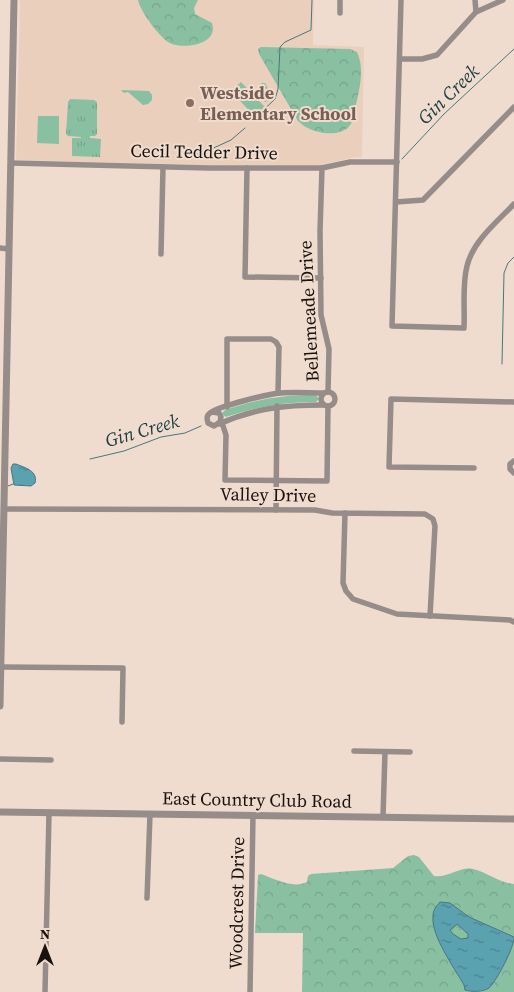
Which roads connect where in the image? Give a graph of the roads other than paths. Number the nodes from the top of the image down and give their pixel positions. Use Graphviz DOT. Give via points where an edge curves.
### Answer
graph roads {
  1 [pos="14,0"];
  2 [pos="340,0"];
  3 [pos="402,0"];
  4 [pos="475,0"];
  5 [pos="503,0"];
  6 [pos="476,12"];
  7 [pos="340,14"];
  8 [pos="400,59"];
  9 [pos="514,107"];
  10 [pos="397,162"];
  11 [pos="10,163"];
  12 [pos="163,167"];
  13 [pos="247,168"];
  14 [pos="322,168"];
  15 [pos="396,202"];
  16 [pos="514,204"];
  17 [pos="0,248"];
  18 [pos="9,248"];
  19 [pos="161,254"];
  20 [pos="320,278"];
  21 [pos="4,341"];
  22 [pos="326,392"];
  23 [pos="278,393"];
  24 [pos="514,402"];
  25 [pos="227,406"];
  26 [pos="277,406"];
  27 [pos="326,406"];
  28 [pos="212,412"];
  29 [pos="219,424"];
  30 [pos="514,462"];
  31 [pos="474,468"];
  32 [pos="514,473"];
  33 [pos="277,481"];
  34 [pos="4,508"];
  35 [pos="276,510"];
  36 [pos="345,513"];
  37 [pos="430,616"];
  38 [pos="514,622"];
  39 [pos="1,666"];
  40 [pos="0,687"];
  41 [pos="0,706"];
  42 [pos="122,722"];
  43 [pos="354,751"];
  44 [pos="385,752"];
  45 [pos="410,752"];
  46 [pos="0,758"];
  47 [pos="51,760"];
  48 [pos="0,812"];
  49 [pos="49,813"];
  50 [pos="150,814"];
  51 [pos="254,815"];
  52 [pos="383,817"];
  53 [pos="514,819"];
  54 [pos="147,898"];
  55 [pos="45,992"];
  56 [pos="250,992"];
  1 -- 11 [label="street"];
  2 -- 7 [label="street"];
  3 -- 8 [label="street"];
  4 -- 6 [label="street"];
  5 -- 6 [label="street"];
  6 -- 8 [label="street" via="437,55"];
  8 -- 10 [label="street"];
  9 -- 15 [label="street" via="423,200"];
  10 -- 14 [label="street, Cecil Tedder Drive" via="350,162"];
  10 -- 15 [label="street"];
  11 -- 12 [label="street, Cecil Tedder Drive"];
  11 -- 18 [label="street"];
  12 -- 13 [label="street, Cecil Tedder Drive"];
  12 -- 19 [label="street"];
  13 -- 14 [label="street, Cecil Tedder Drive"];
  13 -- 20 [label="street" via="245,277"];
  14 -- 20 [label="street, Bellemeade Drive"];
  15 -- 16 [label="street" via="392,326 464,328 470,258 480,240"];
  17 -- 18 [label="street"];
  18 -- 21 [label="street"];
  20 -- 22 [label="street, Bellemeade Drive" via="321,320 329,349"];
  21 -- 34 [label="street"];
  22 -- 23 [label="street"];
  22 -- 27 [label="street" via="321,399"];
  22 -- 27 [label="street" via="335,398"];
  23 -- 25 [label="street"];
  23 -- 25 [label="street" via="276,342 271,339 227,339"];
  24 -- 31 [label="street" via="391,399 389,466"];
  25 -- 28 [label="street"];
  26 -- 27 [label="street"];
  26 -- 29 [label="street" via="252,411"];
  26 -- 33 [label="street"];
  27 -- 33 [label="street, Bellemeade Drive" via="328,481"];
  28 -- 29 [label="street" via="220,415"];
  28 -- 29 [label="street" via="208,414 207,421 212,426"];
  29 -- 33 [label="street, Bellemeade Drive" via="226,435 225,480"];
  30 -- 32 [label="street" via="510,464"];
  33 -- 35 [label="street"];
  34 -- 35 [label="street, Valley Drive"];
  34 -- 39 [label="street"];
  35 -- 36 [label="street, Valley Drive"];
  36 -- 37 [label="street" via="343,582 346,591 353,599 397,614"];
  36 -- 37 [label="street, Valley Drive" via="425,514 433,519"];
  37 -- 38 [label="street"];
  39 -- 40 [label="street"];
  39 -- 42 [label="street" via="122,668"];
  40 -- 41 [label="street"];
  43 -- 44 [label="street"];
  44 -- 45 [label="street"];
  44 -- 52 [label="street"];
  46 -- 47 [label="street"];
  48 -- 49 [label="street, East Country Club Road"];
  49 -- 50 [label="street, East Country Club Road"];
  49 -- 55 [label="street"];
  50 -- 51 [label="street, East Country Club Road"];
  50 -- 54 [label="street"];
  51 -- 52 [label="street, East Country Club Road"];
  51 -- 56 [label="street, Woodcrest Drive"];
  52 -- 53 [label="street, East Country Club Road"];
}
